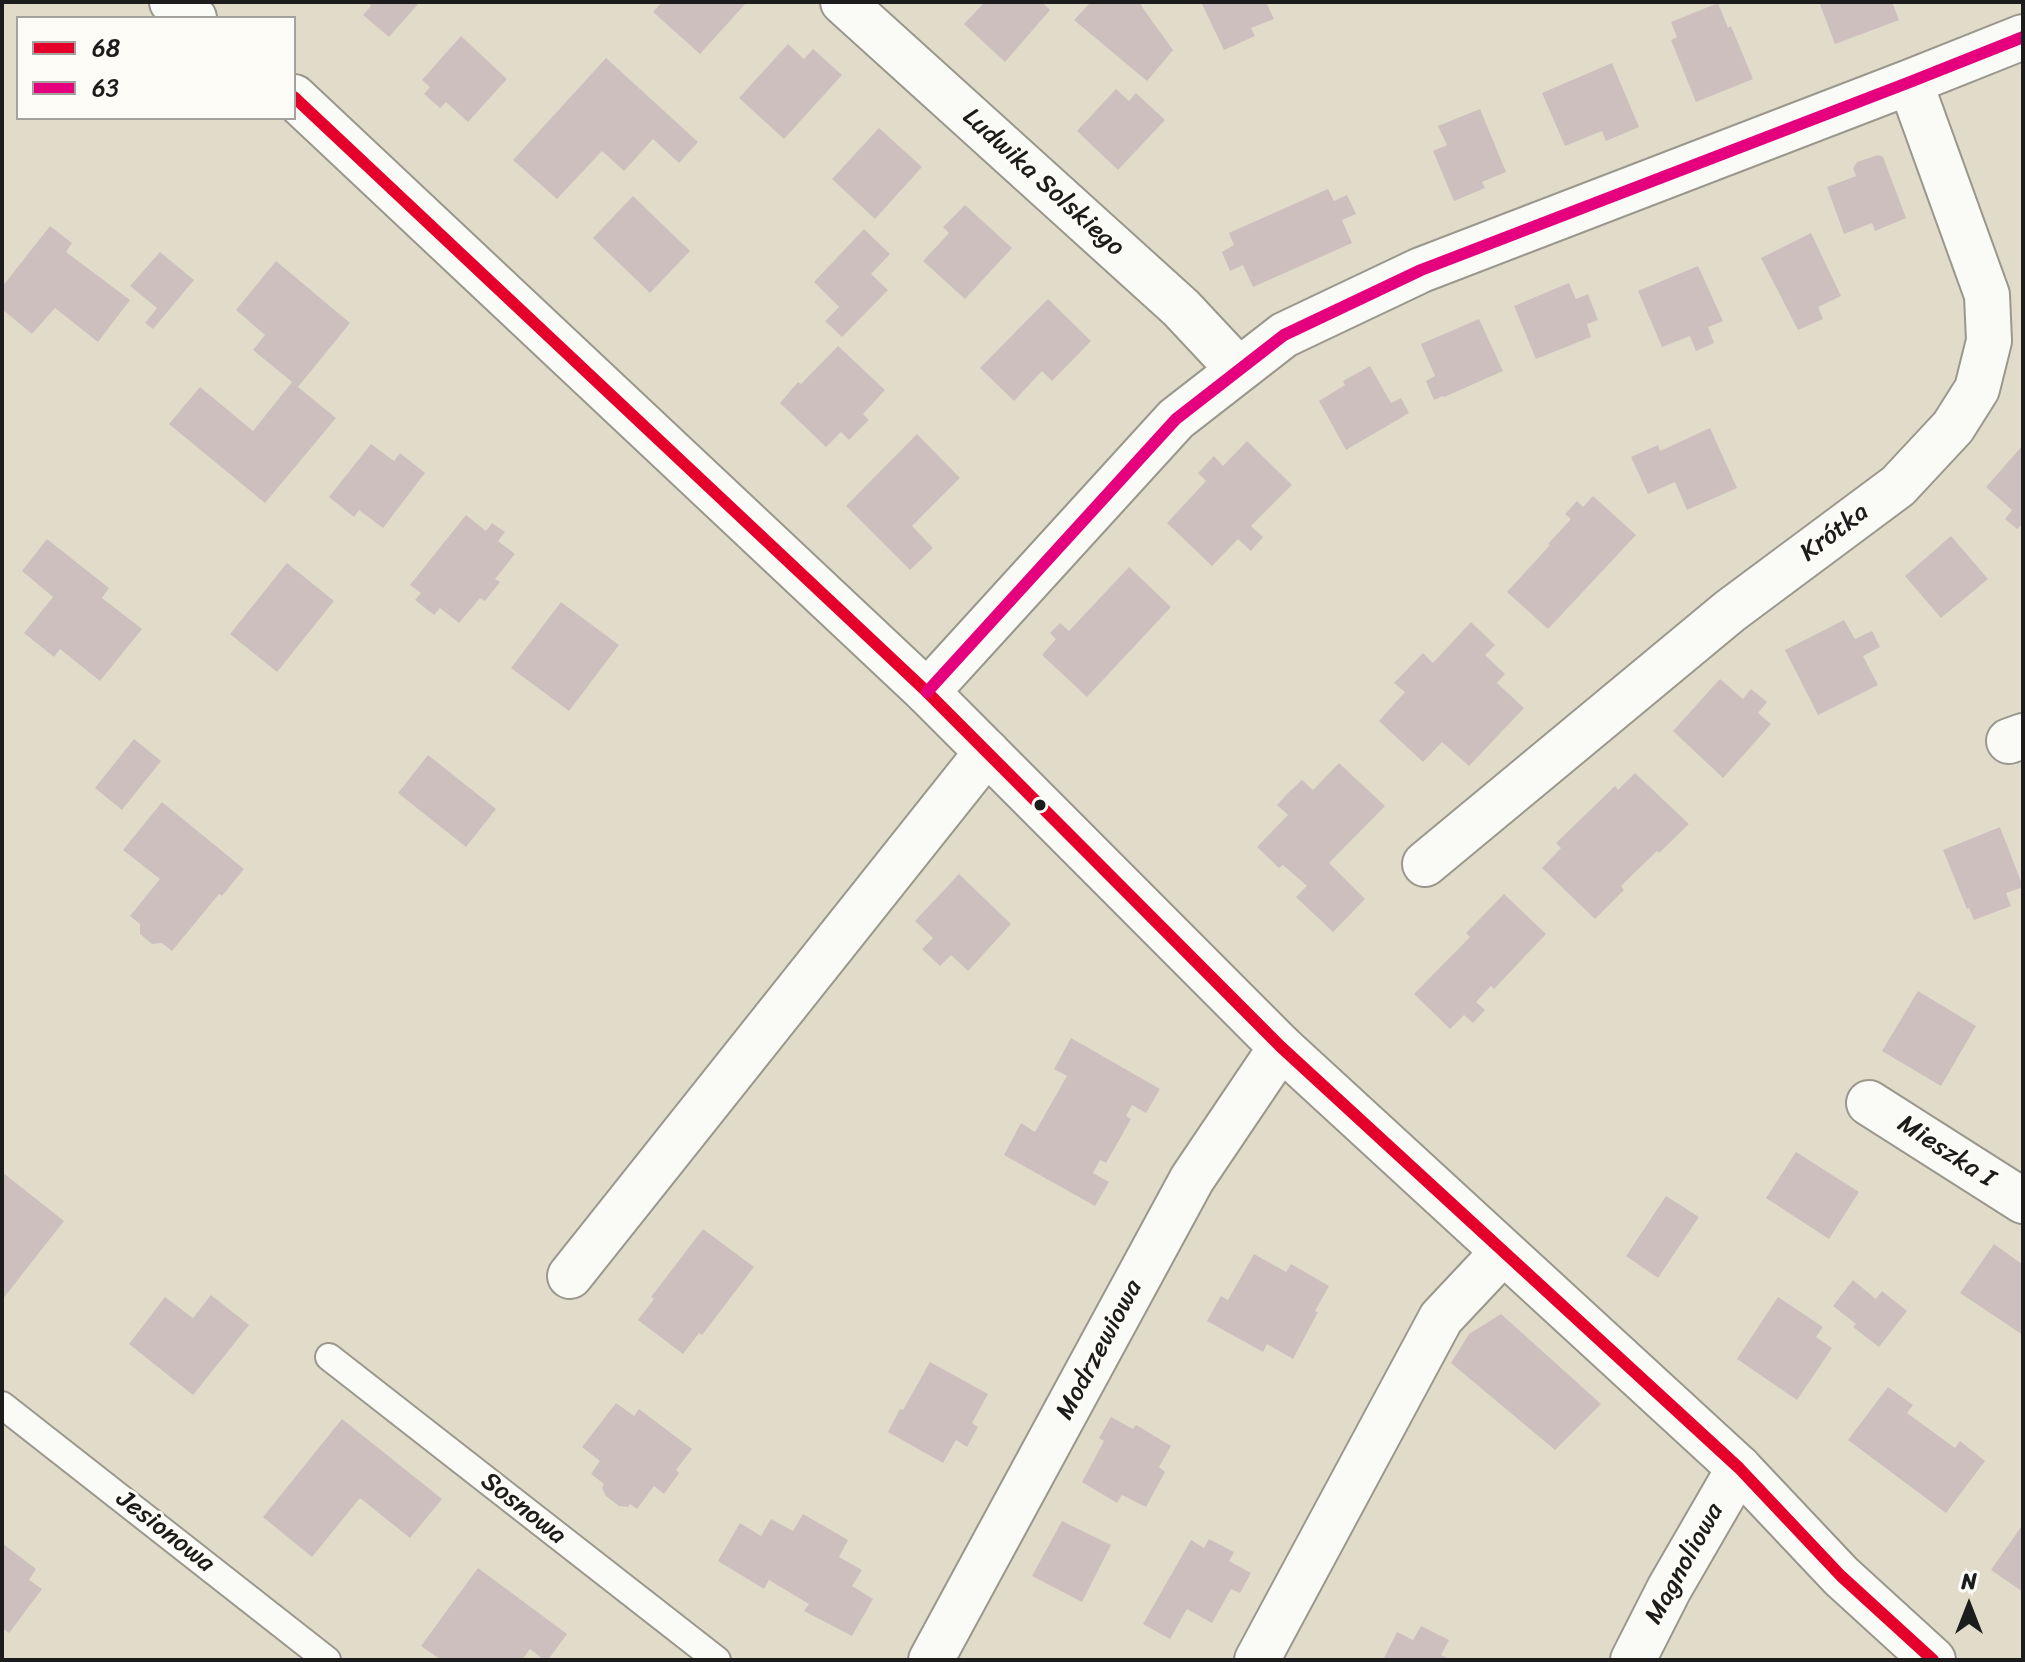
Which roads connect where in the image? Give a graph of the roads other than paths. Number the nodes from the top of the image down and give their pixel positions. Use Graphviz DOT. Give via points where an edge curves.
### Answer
graph roads {
  1 [pos="172,2"];
  2 [pos="843,2"];
  3 [pos="191,16"];
  4 [pos="2023,37"];
  5 [pos="1910,82"];
  6 [pos="296,99"];
  7 [pos="1239,370"];
  8 [pos="927,692"];
  9 [pos="987,752"];
  10 [pos="1425,864"];
  11 [pos="1281,1047"];
  12 [pos="1869,1103"];
  13 [pos="2023,1201"];
  14 [pos="1503,1252"];
  15 [pos="570,1276"];
  16 [pos="329,1357"];
  17 [pos="2,1405"];
  18 [pos="1739,1468"];
  19 [pos="327,1660"];
  20 [pos="717,1660"];
  21 [pos="931,1660"];
  22 [pos="1257,1660"];
  23 [pos="1633,1660"];
  24 [pos="1933,1660"];
  1 -- 3 [label="street"];
  2 -- 7 [label="street, Ludwika Solskiego" via="1181,308"];
  4 -- 5 [label="street"];
  5 -- 7 [label="street" via="1421,270 1284,335"];
  5 -- 10 [label="street, Krótka" via="1987,295 1989,341 1977,389 1953,427 1898,486 1730,611"];
  6 -- 8 [label="street"];
  7 -- 8 [label="street" via="1176,419"];
  8 -- 9 [label="street"];
  9 -- 11 [label="street"];
  9 -- 15 [label="street"];
  11 -- 14 [label="street"];
  11 -- 21 [label="street, Modrzewiowa" via="1192,1179"];
  12 -- 13 [label="street, Mieszka I"];
  14 -- 18 [label="street"];
  14 -- 22 [label="street" via="1441,1318"];
  16 -- 20 [label="lane, Sosnowa"];
  17 -- 19 [label="lane, Jesionowa"];
  18 -- 23 [label="street, Magnoliowa"];
  18 -- 24 [label="street" via="1841,1576"];
}
